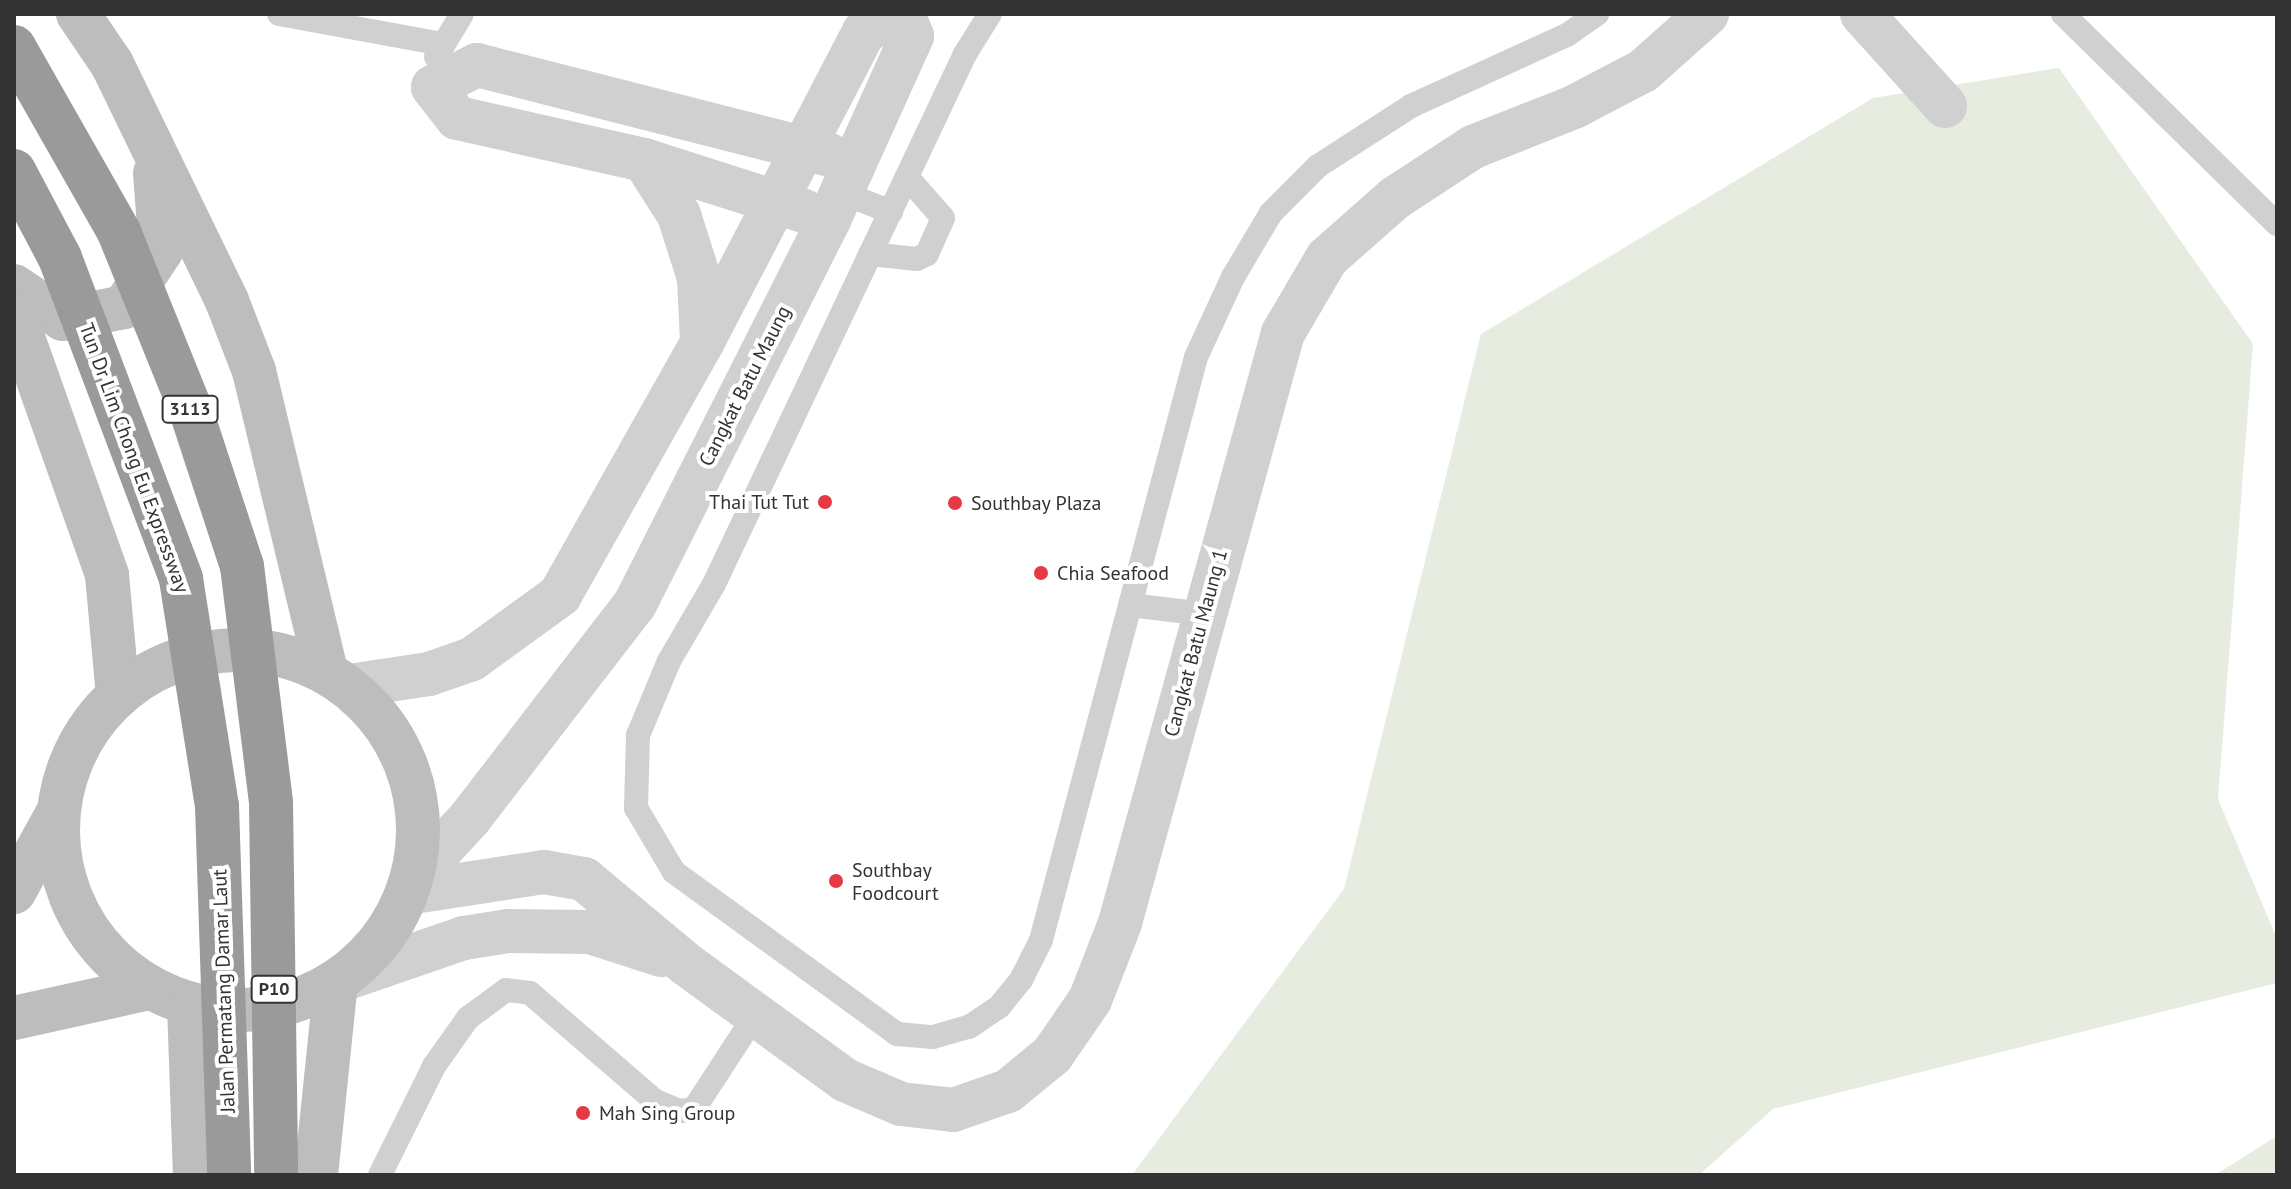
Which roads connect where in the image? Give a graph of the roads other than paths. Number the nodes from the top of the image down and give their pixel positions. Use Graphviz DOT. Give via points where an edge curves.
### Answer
graph roads {
  1 [pos="78,14"];
  2 [pos="279,14"];
  3 [pos="462,14"];
  4 [pos="895,14"];
  5 [pos="903,14"];
  6 [pos="990,14"];
  7 [pos="1597,14"];
  8 [pos="1707,14"];
  9 [pos="1862,14"];
  10 [pos="2063,14"];
  11 [pos="442,44"];
  12 [pos="14,47"];
  13 [pos="433,87"];
  14 [pos="1945,106"];
  15 [pos="802,145"];
  16 [pos="154,151"];
  17 [pos="644,160"];
  18 [pos="14,171"];
  19 [pos="907,177"];
  20 [pos="841,192"];
  21 [pos="776,202"];
  22 [pos="891,212"];
  23 [pos="2277,224"];
  24 [pos="870,254"];
  25 [pos="14,286"];
  26 [pos="14,312"];
  27 [pos="702,343"];
  28 [pos="1130,605"];
  29 [pos="1204,614"];
  30 [pos="337,679"];
  31 [pos="118,695"];
  32 [pos="271,803"];
  33 [pos="217,806"];
  34 [pos="57,813"];
  35 [pos="408,888"];
  36 [pos="14,892"];
  37 [pos="686,964"];
  38 [pos="336,982"];
  39 [pos="149,988"];
  40 [pos="189,1005"];
  41 [pos="756,1014"];
  42 [pos="14,1018"];
  43 [pos="195,1175"];
  44 [pos="229,1175"];
  45 [pos="276,1175"];
  46 [pos="316,1175"];
  47 [pos="380,1175"];
  1 -- 16 [label="main road" via="112,64"];
  2 -- 11 [label="lane"];
  3 -- 11 [label="lane"];
  4 -- 15 [label="street" via="864,32"];
  5 -- 20 [label="street, Cangkat Batu Maung" via="912,36"];
  6 -- 19 [label="lane" via="965,54"];
  7 -- 28 [label="lane" via="1567,35 1411,106 1318,166 1271,213 1233,277 1196,357"];
  8 -- 29 [label="street, Cangkat Batu Maung 1" via="1643,71 1574,107 1473,147 1395,198 1327,258 1283,333"];
  9 -- 14 [label="street"];
  10 -- 23 [label="lane"];
  11 -- 13 [label="lane" via="434,60"];
  12 -- 32 [label="highway, 3113, bridge" via="119,232 194,420 242,566"];
  13 -- 15 [label="street" via="477,65"];
  13 -- 17 [label="street" via="457,118"];
  15 -- 20 [label="street"];
  15 -- 21 [label="street"];
  16 -- 25 [label="main road" via="161,251 124,307 63,319"];
  16 -- 30 [label="main road" via="227,301 254,371"];
  17 -- 21 [label="street"];
  17 -- 27 [label="street" via="679,215 687,240 699,278"];
  18 -- 33 [label="highway, Tun Dr Lim Chong Eu Expressway, bridge" via="60,258 181,579"];
  19 -- 22 [label="lane"];
  19 -- 24 [label="lane" via="943,218 927,254 917,259"];
  20 -- 21 [label="street"];
  20 -- 22 [label="lane"];
  20 -- 35 [label="street, Cangkat Batu Maung" via="635,604 470,818"];
  21 -- 27 [label="street"];
  22 -- 24 [label="lane"];
  24 -- 28 [label="lane" via="714,584 669,661 638,735 636,808 674,872 897,1034 933,1037 969,1027 999,1007 1021,980 1041,940"];
  26 -- 31 [label="main road" via="107,575"];
  27 -- 30 [label="street" via="560,595 472,659 429,674"];
  28 -- 29 [label="lane"];
  29 -- 41 [label="street, Cangkat Batu Maung 1" via="1120,923 1090,1000 1052,1055 1008,1091 953,1110 901,1104 845,1080"];
  30 -- 31 [label="main road" via="285,655 241,649 196,654 155,670"];
  30 -- 35 [label="main road" via="388,728 412,780 419,837"];
  31 -- 34 [label="main road" via="81,743"];
  32 -- 45 [label="highway, P10, bridge"];
  33 -- 44 [label="highway, Jalan Permatang Damar Laut / P10, bridge"];
  34 -- 36 [label="main road"];
  34 -- 39 [label="main road" via="59,859 75,911 106,956"];
  35 -- 37 [label="street, Cangkat Batu Maung 1" via="544,872 584,879"];
  35 -- 38 [label="main road" via="379,943"];
  37 -- 38 [label="street, Cangkat Batu Maung 1" via="590,932 508,931 464,938"];
  37 -- 41 [label="street, Cangkat Batu Maung 1"];
  38 -- 40 [label="main road" via="289,1003 240,1012"];
  38 -- 46 [label="main road"];
  39 -- 40 [label="main road"];
  39 -- 42 [label="main road"];
  40 -- 43 [label="main road"];
  41 -- 47 [label="lane" via="694,1109 680,1111 655,1101 530,993 506,990 468,1018 434,1066"];
}
